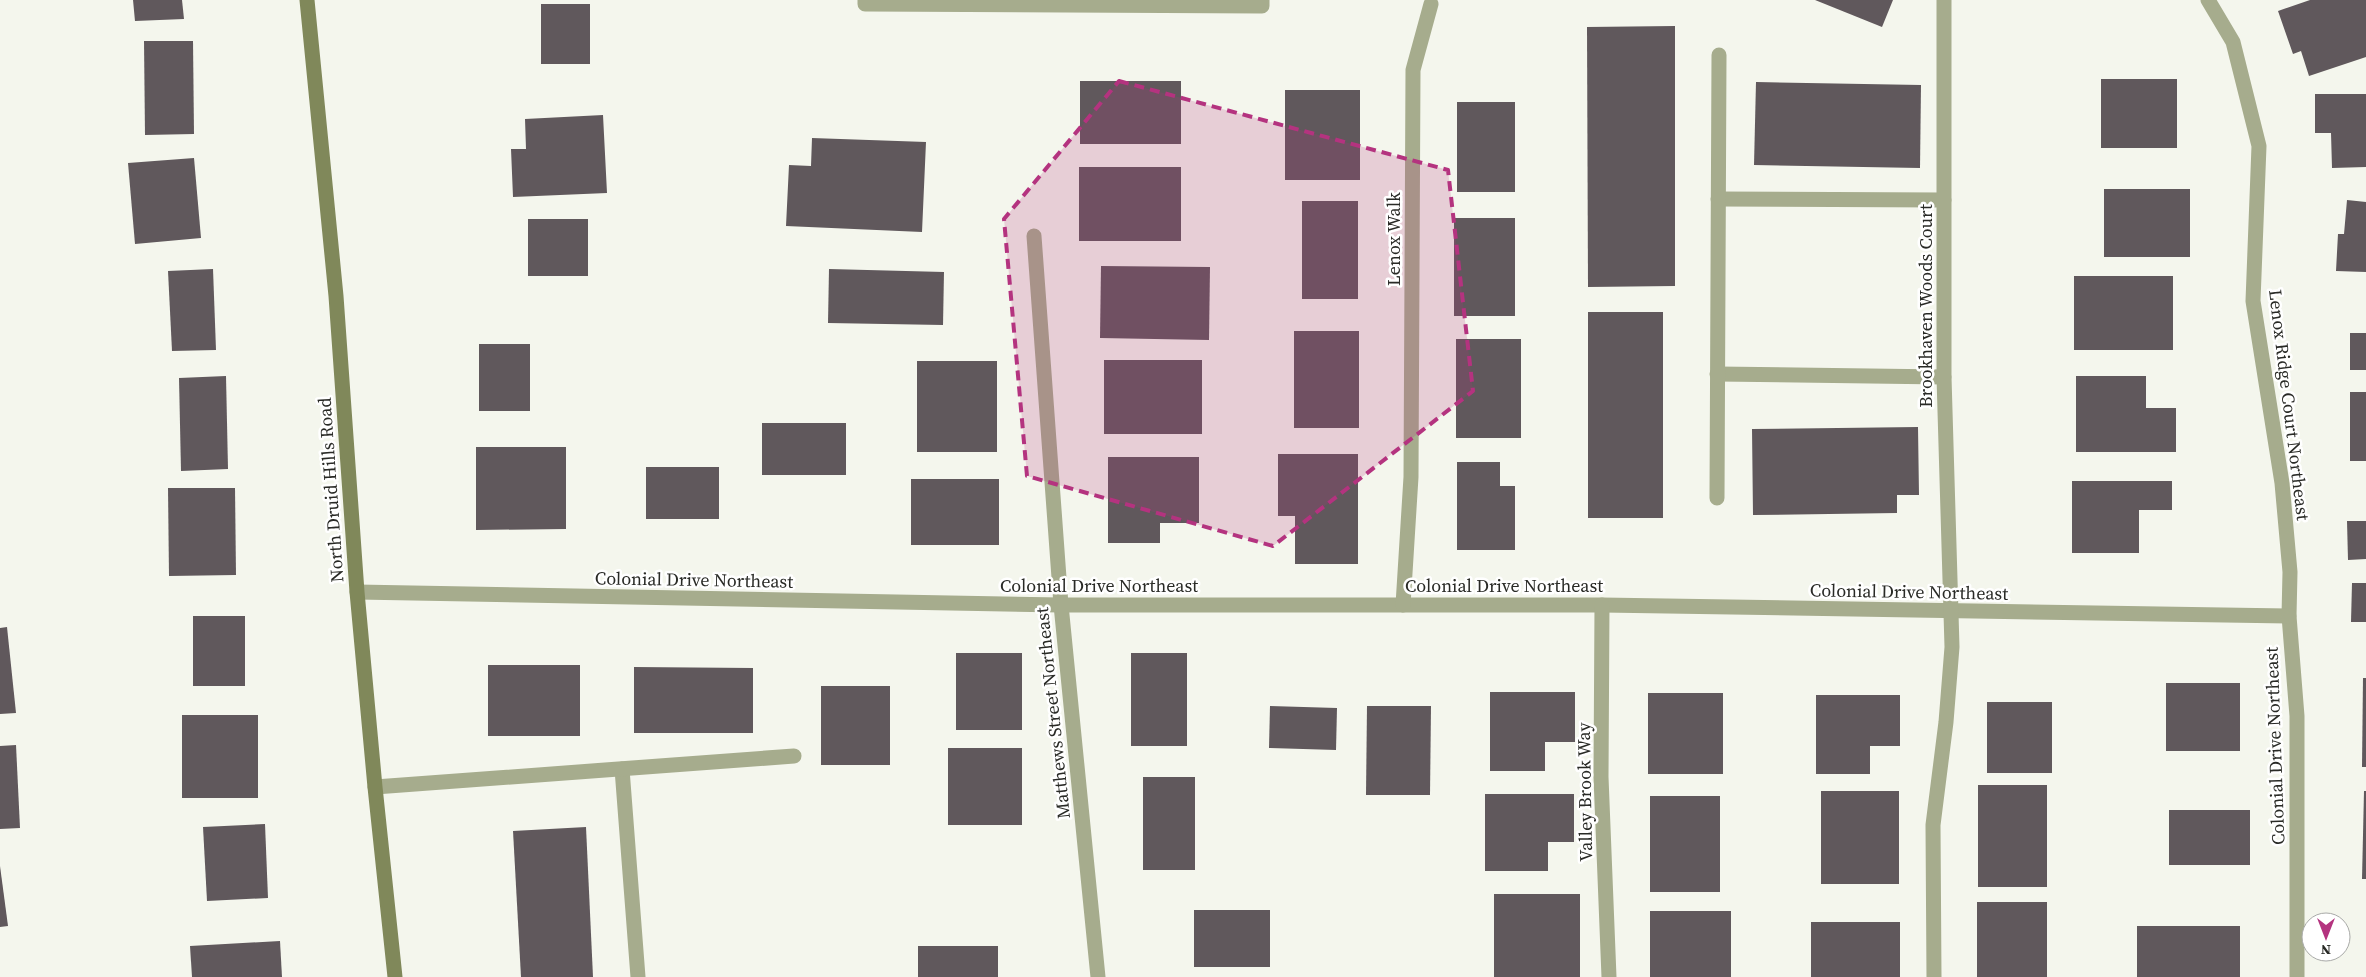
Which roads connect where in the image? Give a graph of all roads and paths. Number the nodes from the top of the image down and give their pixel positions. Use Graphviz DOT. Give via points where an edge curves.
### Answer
graph roads {
  1 [pos="307,0"];
  2 [pos="865,0"];
  3 [pos="1262,0"];
  4 [pos="1944,0"];
  5 [pos="2208,0"];
  6 [pos="1432,4"];
  7 [pos="1719,55"];
  8 [pos="1718,199"];
  9 [pos="1944,200"];
  10 [pos="1034,236"];
  11 [pos="1718,374"];
  12 [pos="1944,377"];
  13 [pos="1717,498"];
  14 [pos="357,592"];
  15 [pos="1060,605"];
  16 [pos="1403,605"];
  17 [pos="1602,605"];
  18 [pos="1950,612"];
  19 [pos="2289,616"];
  20 [pos="794,756"];
  21 [pos="622,769"];
  22 [pos="375,787"];
  23 [pos="396,977"];
  24 [pos="638,977"];
  25 [pos="1098,977"];
  26 [pos="1609,977"];
  27 [pos="1934,977"];
  28 [pos="2297,977"];
  1 -- 14 [label="main road, North Druid Hills Road" via="336,296"];
  2 -- 3 [label="street" via="865,4 1262,6"];
  4 -- 9 [label="street, Brookhaven Woods Court"];
  5 -- 19 [label="street, Lenox Ridge Court Northeast" via="2233,42 2259,146 2253,301 2282,484 2290,572"];
  6 -- 16 [label="street, Lenox Walk" via="1413,70 1411,477"];
  7 -- 8 [label="street"];
  8 -- 9 [label="street"];
  8 -- 11 [label="street"];
  9 -- 12 [label="street, Brookhaven Woods Court"];
  10 -- 15 [label="street, Matthews Street Northeast"];
  11 -- 12 [label="street"];
  11 -- 13 [label="street"];
  12 -- 18 [label="street, Brookhaven Woods Court"];
  14 -- 15 [label="street, Colonial Drive Northeast"];
  14 -- 22 [label="main road, North Druid Hills Road"];
  15 -- 16 [label="street, Colonial Drive Northeast"];
  15 -- 25 [label="street, Matthews Street Northeast"];
  16 -- 17 [label="street, Colonial Drive Northeast"];
  17 -- 18 [label="street, Colonial Drive Northeast"];
  17 -- 26 [label="street, Valley Brook Way" via="1601,776"];
  18 -- 19 [label="street, Colonial Drive Northeast"];
  18 -- 27 [label="street" via="1952,647 1946,722 1933,824"];
  19 -- 28 [label="street, Colonial Drive Northeast" via="2297,716"];
  20 -- 21 [label="street"];
  21 -- 22 [label="street"];
  21 -- 24 [label="street"];
  22 -- 23 [label="main road, North Druid Hills Road"];
}
